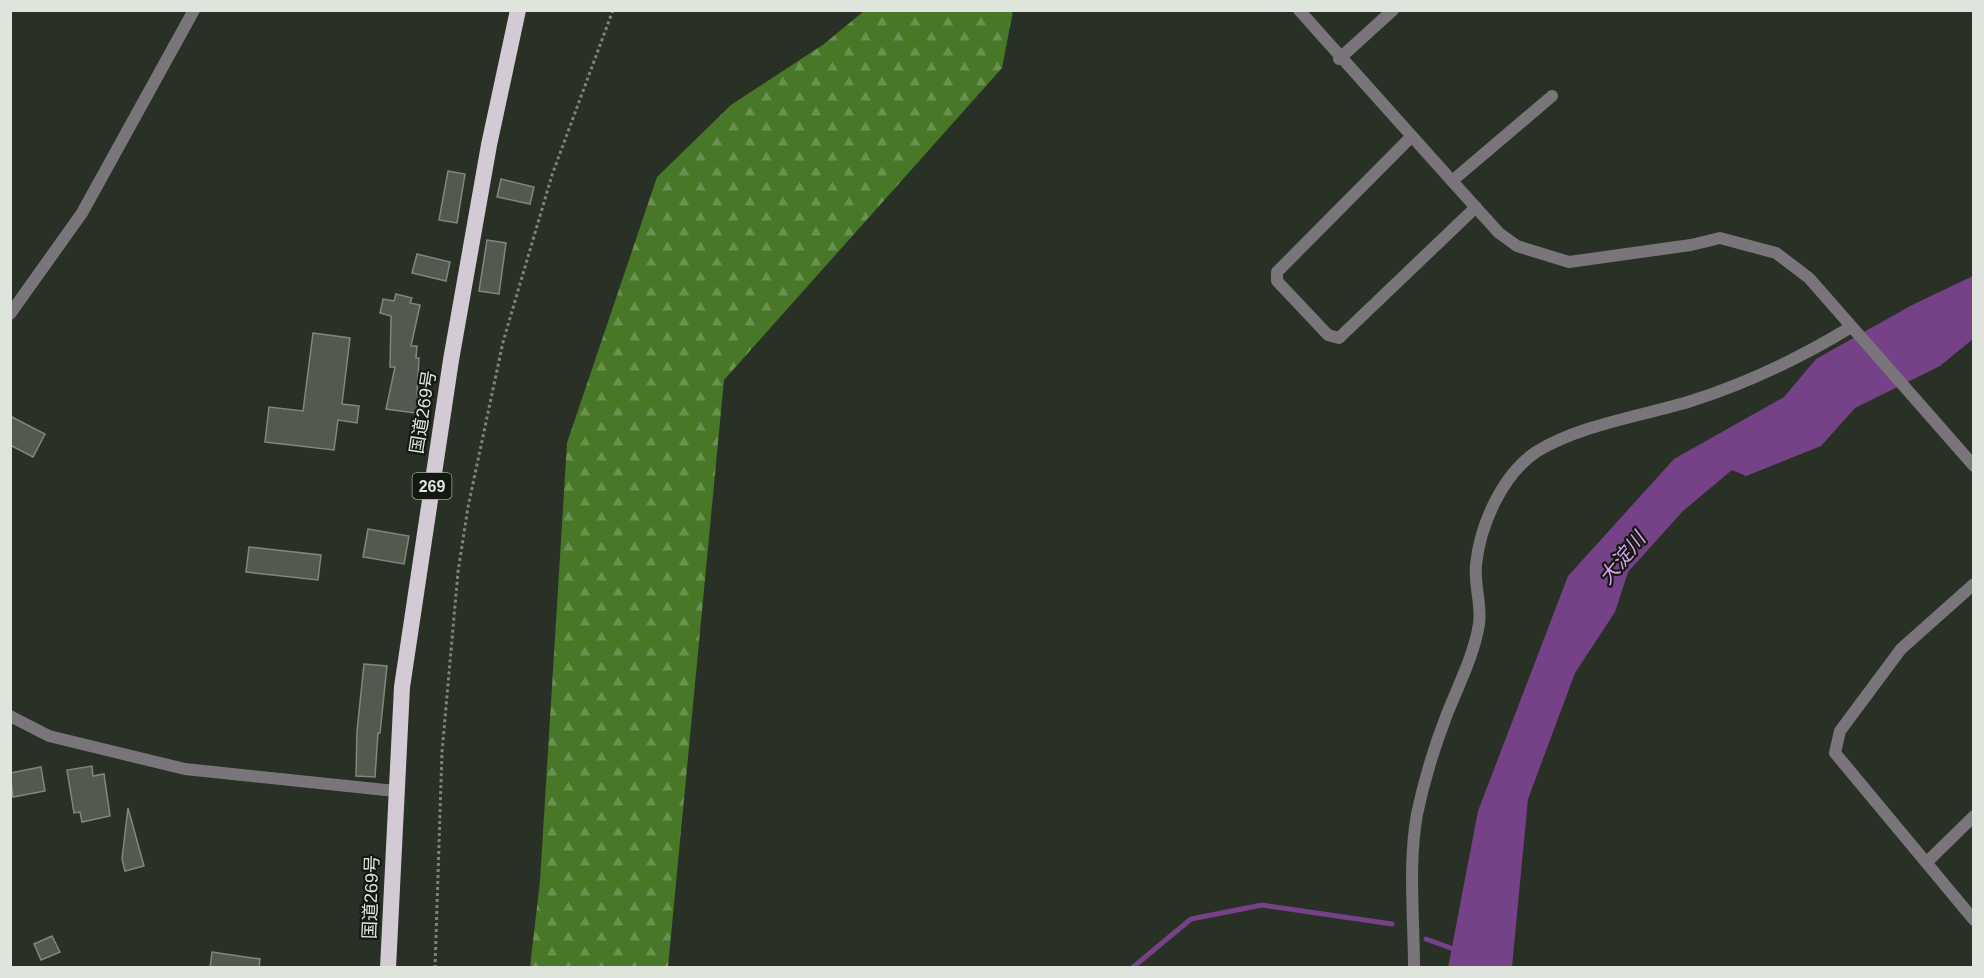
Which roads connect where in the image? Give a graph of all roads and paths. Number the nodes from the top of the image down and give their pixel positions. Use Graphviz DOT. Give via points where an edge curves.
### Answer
graph roads {
  1 [pos="194,10"];
  2 [pos="519,10"];
  3 [pos="613,10"];
  4 [pos="1299,10"];
  5 [pos="1393,10"];
  6 [pos="1340,59"];
  7 [pos="1552,96"];
  8 [pos="1411,137"];
  9 [pos="1452,181"];
  10 [pos="1476,207"];
  11 [pos="10,314"];
  12 [pos="1851,327"];
  13 [pos="1974,466"];
  14 [pos="1974,584"];
  15 [pos="10,716"];
  16 [pos="394,791"];
  17 [pos="1974,816"];
  18 [pos="1927,862"];
  19 [pos="1974,920"];
  20 [pos="387,968"];
  21 [pos="435,968"];
  22 [pos="1414,968"];
  1 -- 11 [label="street" via="82,213"];
  2 -- 16 [label="highway, 国道269号 / 269" via="489,146 451,360 402,687"];
  3 -- 21 [label="path" via="552,175 503,342 468,507 458,572 442,752"];
  4 -- 6 [label="street"];
  5 -- 6 [label="street"];
  6 -- 8 [label="street"];
  7 -- 9 [label="street"];
  8 -- 9 [label="street"];
  8 -- 10 [label="street" via="1277,272 1277,281 1328,335 1339,338"];
  9 -- 10 [label="street"];
  10 -- 12 [label="street" via="1517,246 1569,262 1719,238 1776,253 1809,278"];
  12 -- 13 [label="street"];
  12 -- 22 [label="street" via="1763,375 1569,436 1536,453 1518,467 1502,488 1476,565 1480,622 1446,717 1418,813 1410,874"];
  14 -- 18 [label="street" via="1901,649 1840,731 1835,753"];
  15 -- 16 [label="street" via="49,736 185,769"];
  16 -- 20 [label="highway, 国道269号 / 269"];
  17 -- 18 [label="street"];
  18 -- 19 [label="street"];
}
